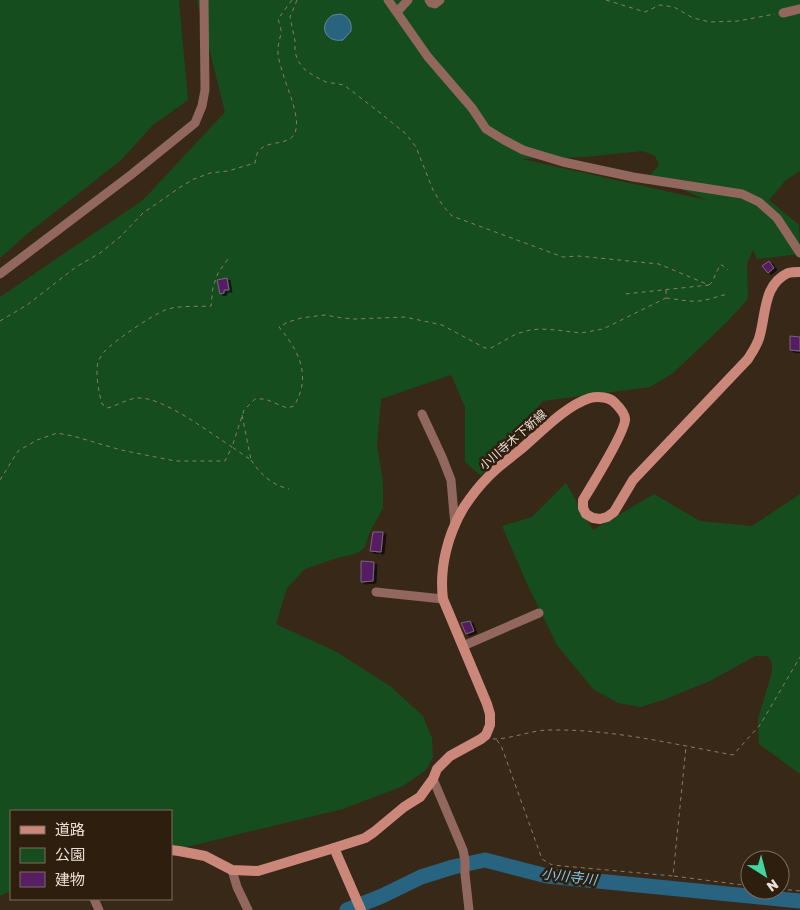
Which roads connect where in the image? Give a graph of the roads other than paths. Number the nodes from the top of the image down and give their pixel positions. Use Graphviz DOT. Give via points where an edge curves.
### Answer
graph roads {
  1 [pos="204,0"];
  2 [pos="388,0"];
  3 [pos="408,0"];
  4 [pos="429,0"];
  5 [pos="440,0"];
  6 [pos="800,9"];
  7 [pos="397,12"];
  8 [pos="783,13"];
  9 [pos="800,253"];
  10 [pos="800,272"];
  11 [pos="0,274"];
  12 [pos="422,414"];
  13 [pos="455,526"];
  14 [pos="376,592"];
  15 [pos="443,599"];
  16 [pos="538,613"];
  17 [pos="463,646"];
  18 [pos="433,779"];
  19 [pos="334,848"];
  20 [pos="172,850"];
  21 [pos="232,870"];
  22 [pos="248,910"];
  23 [pos="362,910"];
  24 [pos="469,910"];
  1 -- 11 [label="street" via="206,90 195,123"];
  2 -- 7 [label="street"];
  3 -- 7 [label="street"];
  4 -- 5 [label="street" via="435,4"];
  6 -- 8 [label="street"];
  7 -- 9 [label="street" via="428,57 486,129 504,140 523,150 563,162 742,194 759,202 777,218"];
  10 -- 13 [label="main road, 小川寺木下新線" via="789,273 775,283 768,295 760,336 748,359 633,480 608,517 600,519 586,514 583,500 622,432 625,419 612,400 592,398 561,415 488,477"];
  12 -- 13 [label="street" via="451,480"];
  13 -- 15 [label="main road, 小川寺木下新線" via="443,566"];
  14 -- 15 [label="street"];
  15 -- 17 [label="main road, 小川寺木下新線"];
  16 -- 17 [label="street"];
  17 -- 18 [label="main road, 小川寺木下新線" via="487,704 490,725 481,739 450,756 436,769"];
  18 -- 19 [label="main road" via="420,797 374,832"];
  18 -- 24 [label="street" via="463,850"];
  19 -- 21 [label="main road" via="258,871"];
  19 -- 23 [label="main road"];
  20 -- 21 [label="main road" via="205,856"];
  21 -- 22 [label="street"];
}
